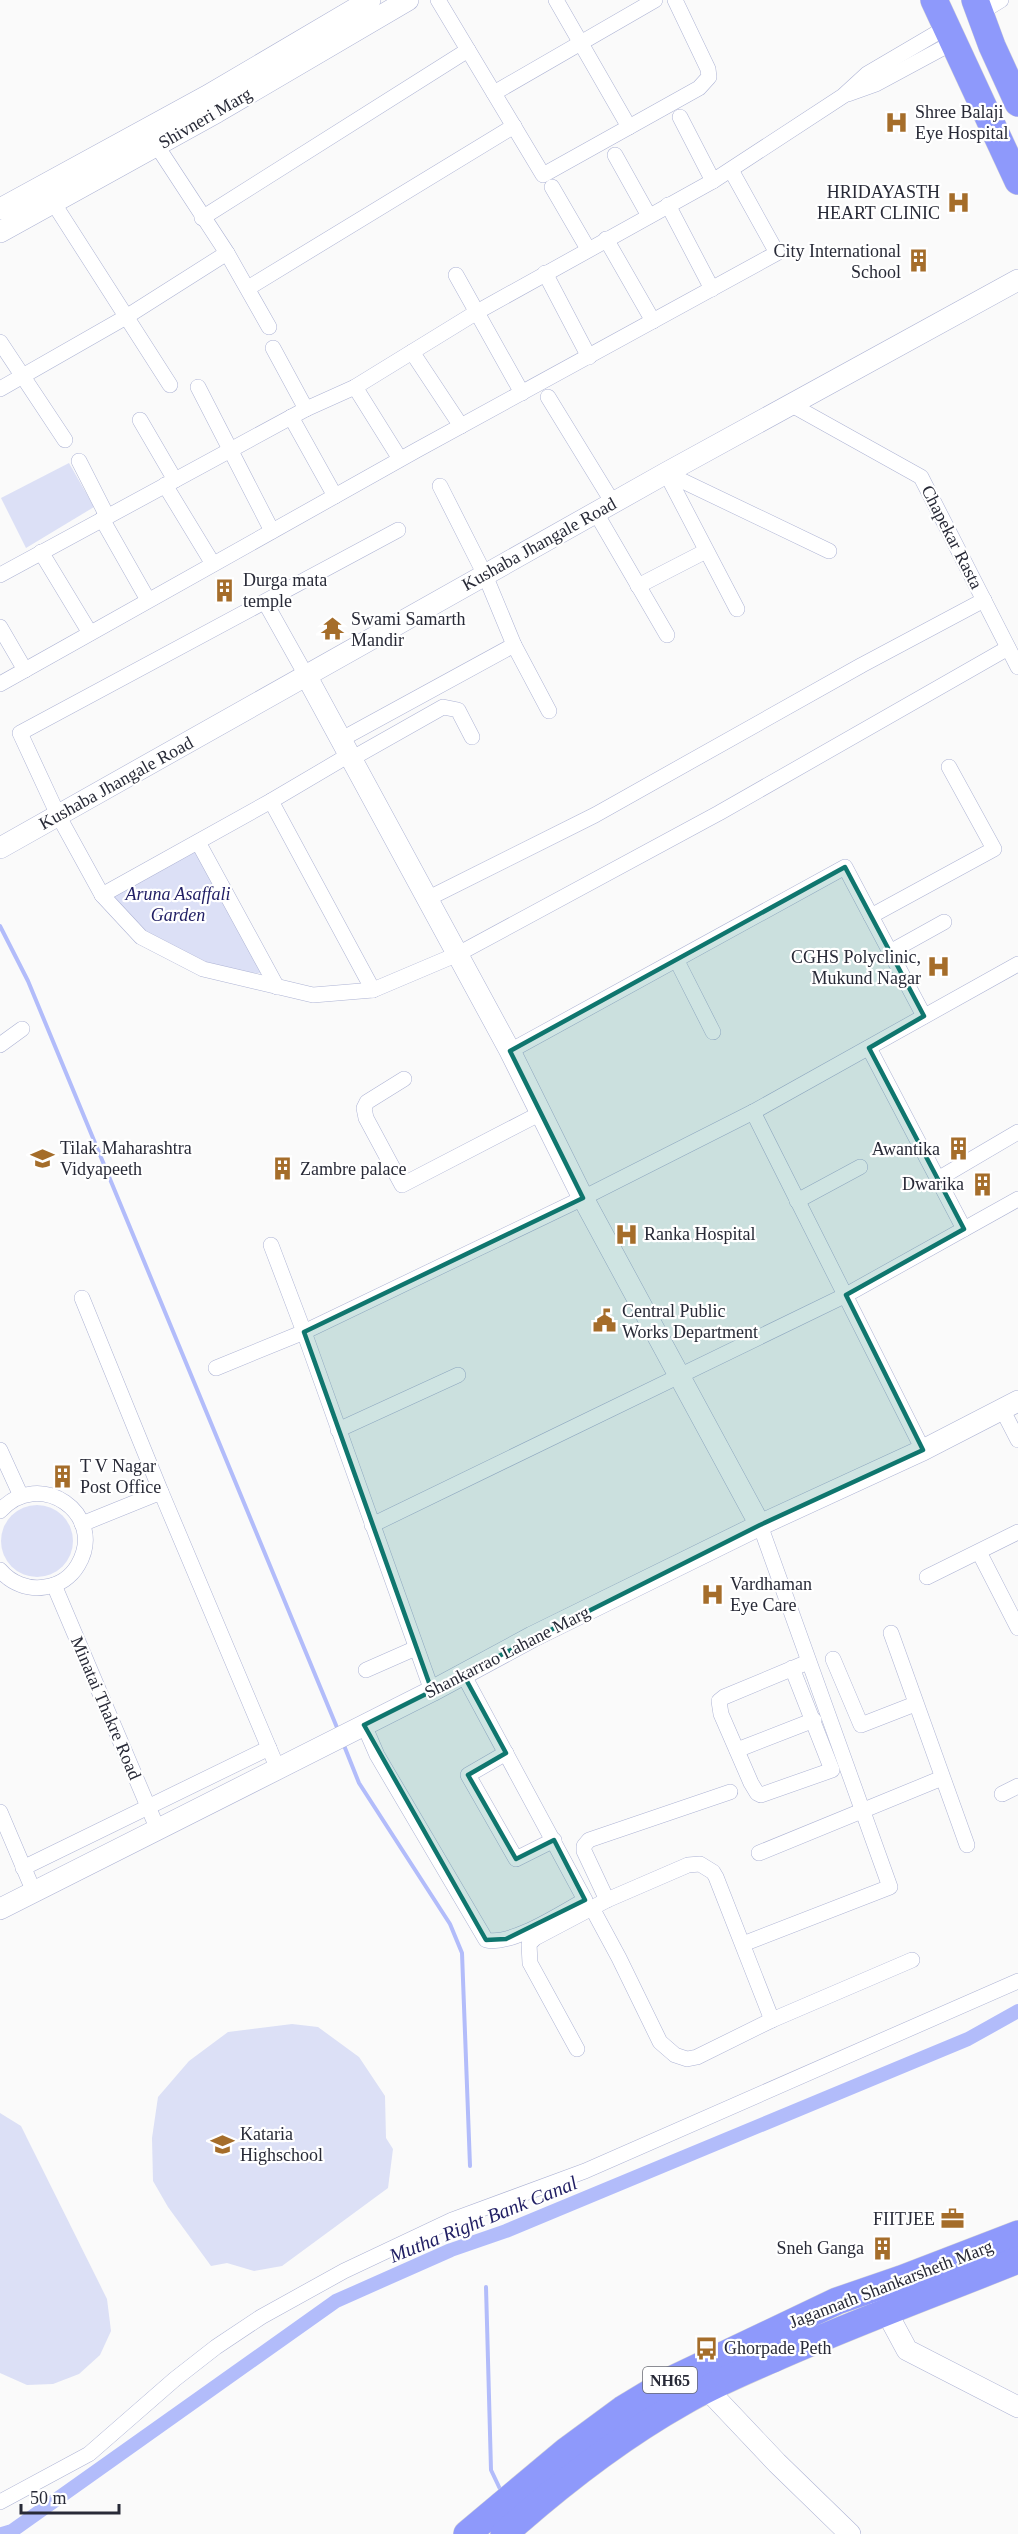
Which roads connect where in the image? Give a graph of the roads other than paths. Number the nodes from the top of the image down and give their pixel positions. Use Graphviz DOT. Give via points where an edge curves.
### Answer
graph roads {
  1 [pos="370,0"];
  2 [pos="408,0"];
  3 [pos="438,0"];
  4 [pos="556,0"];
  5 [pos="655,0"];
  6 [pos="675,0"];
  7 [pos="934,0"];
  8 [pos="986,4"];
  9 [pos="950,35"];
  10 [pos="582,42"];
  11 [pos="468,50"];
  12 [pos="494,93"];
  13 [pos="1018,103"];
  14 [pos="212,104"];
  15 [pos="680,117"];
  16 [pos="514,126"];
  17 [pos="629,127"];
  18 [pos="157,146"];
  19 [pos="615,155"];
  20 [pos="731,170"];
  21 [pos="713,181"];
  22 [pos="1018,181"];
  23 [pos="552,186"];
  24 [pos="48,195"];
  25 [pos="668,205"];
  26 [pos="0,209"];
  27 [pos="649,216"];
  28 [pos="202,218"];
  29 [pos="0,232"];
  30 [pos="606,239"];
  31 [pos="588,249"];
  32 [pos="227,253"];
  33 [pos="545,273"];
  34 [pos="456,275"];
  35 [pos="1018,280"];
  36 [pos="248,288"];
  37 [pos="712,289"];
  38 [pos="477,312"];
  39 [pos="126,317"];
  40 [pos="653,321"];
  41 [pos="269,327"];
  42 [pos="0,342"];
  43 [pos="273,348"];
  44 [pos="412,351"];
  45 [pos="589,357"];
  46 [pos="23,375"];
  47 [pos="170,385"];
  48 [pos="198,387"];
  49 [pos="355,387"];
  50 [pos="0,389"];
  51 [pos="522,393"];
  52 [pos="548,397"];
  53 [pos="790,404"];
  54 [pos="306,409"];
  55 [pos="291,417"];
  56 [pos="140,420"];
  57 [pos="461,426"];
  58 [pos="65,440"];
  59 [pos="230,450"];
  60 [pos="400,459"];
  61 [pos="79,461"];
  62 [pos="666,473"];
  63 [pos="170,482"];
  64 [pos="440,486"];
  65 [pos="335,496"];
  66 [pos="604,508"];
  67 [pos="105,518"];
  68 [pos="398,530"];
  69 [pos="272,531"];
  70 [pos="706,551"];
  71 [pos="829,551"];
  72 [pos="41,552"];
  73 [pos="213,564"];
  74 [pos="0,575"];
  75 [pos="485,575"];
  76 [pos="638,586"];
  77 [pos="148,600"];
  78 [pos="984,600"];
  79 [pos="265,602"];
  80 [pos="737,609"];
  81 [pos="0,627"];
  82 [pos="90,633"];
  83 [pos="667,635"];
  84 [pos="514,645"];
  85 [pos="1008,648"];
  86 [pos="1018,667"];
  87 [pos="25,670"];
  88 [pos="307,677"];
  89 [pos="0,684"];
  90 [pos="549,711"];
  91 [pos="472,737"];
  92 [pos="347,751"];
  93 [pos="949,767"];
  94 [pos="271,801"];
  95 [pos="58,815"];
  96 [pos="198,842"];
  97 [pos="0,848"];
  98 [pos="102,896"];
  99 [pos="428,899"];
  100 [pos="871,916"];
  101 [pos="944,922"];
  102 [pos="890,952"];
  103 [pos="458,954"];
  104 [pos="677,961"];
  105 [pos="1018,964"];
  106 [pos="277,987"];
  107 [pos="374,990"];
  108 [pos="924,1016"];
  109 [pos="22,1029"];
  110 [pos="713,1032"];
  111 [pos="0,1045"];
  112 [pos="869,1048"];
  113 [pos="510,1051"];
  114 [pos="404,1079"];
  115 [pos="753,1112"];
  116 [pos="541,1113"];
  117 [pos="1018,1132"];
  118 [pos="860,1167"];
  119 [pos="938,1179"];
  120 [pos="583,1198"];
  121 [pos="1018,1199"];
  122 [pos="797,1201"];
  123 [pos="964,1229"];
  124 [pos="270,1245"];
  125 [pos="846,1295"];
  126 [pos="82,1298"];
  127 [pos="304,1332"];
  128 [pos="216,1368"];
  129 [pos="458,1375"];
  130 [pos="679,1376"];
  131 [pos="1010,1405"];
  132 [pos="339,1430"];
  133 [pos="1018,1440"];
  134 [pos="0,1450"];
  135 [pos="922,1450"];
  136 [pos="161,1492"];
  137 [pos="21,1496"];
  138 [pos="0,1511"];
  139 [pos="82,1524"];
  140 [pos="372,1525"];
  141 [pos="759,1525"];
  142 [pos="1018,1532"];
  143 [pos="979,1552"];
  144 [pos="0,1570"];
  145 [pos="927,1577"];
  146 [pos="54,1585"];
  147 [pos="1018,1628"];
  148 [pos="891,1633"];
  149 [pos="416,1648"];
  150 [pos="834,1659"];
  151 [pos="808,1662"];
  152 [pos="792,1668"];
  153 [pos="366,1670"];
  154 [pos="464,1674"];
  155 [pos="432,1691"];
  156 [pos="915,1704"];
  157 [pos="814,1720"];
  158 [pos="364,1725"];
  159 [pos="737,1750"];
  160 [pos="506,1753"];
  161 [pos="273,1758"];
  162 [pos="942,1778"];
  163 [pos="1018,1786"];
  164 [pos="730,1792"];
  165 [pos="1002,1794"];
  166 [pos="148,1807"];
  167 [pos="0,1812"];
  168 [pos="862,1812"];
  169 [pos="158,1830"];
  170 [pos="554,1840"];
  171 [pos="967,1845"];
  172 [pos="759,1853"];
  173 [pos="23,1868"];
  174 [pos="34,1892"];
  175 [pos="607,1900"];
  176 [pos="591,1908"];
  177 [pos="0,1909"];
  178 [pos="742,1944"];
  179 [pos="912,1960"];
  180 [pos="1018,1981"];
  181 [pos="772,2020"];
  182 [pos="576,2049"];
  183 [pos="1018,2234"];
  184 [pos="1018,2260"];
  185 [pos="880,2300"];
  186 [pos="707,2389"];
  187 [pos="1018,2407"];
  188 [pos="528,2498"];
  189 [pos="0,2502"];
  190 [pos="471,2530"];
  191 [pos="504,2534"];
  192 [pos="850,2534"];
  1 -- 14 [label="street, Shivneri Marg"];
  2 -- 14 [label="street, Shivneri Marg"];
  3 -- 11 [label="street"];
  4 -- 10 [label="street"];
  5 -- 10 [label="street"];
  6 -- 17 [label="street" via="709,77 699,88"];
  7 -- 9 [label="highway"];
  8 -- 13 [label="highway" via="992,46"];
  9 -- 20 [label="street" via="876,84 843,96"];
  9 -- 22 [label="highway"];
  10 -- 12 [label="street"];
  10 -- 17 [label="street"];
  11 -- 12 [label="street"];
  11 -- 28 [label="street"];
  12 -- 16 [label="street"];
  14 -- 18 [label="street, Shivneri Marg"];
  14 -- 24 [label="street, Shivneri Marg"];
  15 -- 21 [label="street"];
  16 -- 17 [label="street" via="543,175"];
  16 -- 36 [label="street"];
  18 -- 24 [label="street, Shivneri Marg"];
  18 -- 28 [label="street"];
  19 -- 27 [label="street"];
  20 -- 21 [label="street"];
  20 -- 37 [label="street" via="777,253"];
  21 -- 25 [label="street"];
  23 -- 31 [label="street"];
  24 -- 26 [label="street, Shivneri Marg"];
  24 -- 29 [label="street, Shivneri Marg"];
  24 -- 39 [label="street"];
  25 -- 27 [label="street"];
  25 -- 37 [label="street"];
  27 -- 30 [label="street"];
  28 -- 32 [label="street"];
  30 -- 31 [label="street"];
  30 -- 40 [label="street"];
  31 -- 33 [label="street"];
  32 -- 36 [label="street"];
  32 -- 39 [label="street"];
  33 -- 38 [label="street"];
  33 -- 45 [label="street"];
  34 -- 38 [label="street"];
  35 -- 53 [label="street, Kushaba Jhangale Road"];
  36 -- 41 [label="street"];
  37 -- 40 [label="street"];
  38 -- 44 [label="street"];
  38 -- 51 [label="street"];
  39 -- 46 [label="street"];
  39 -- 47 [label="street"];
  40 -- 45 [label="street"];
  42 -- 46 [label="street"];
  43 -- 54 [label="street"];
  44 -- 49 [label="street"];
  44 -- 57 [label="street"];
  45 -- 51 [label="street"];
  46 -- 50 [label="street"];
  46 -- 58 [label="street"];
  48 -- 59 [label="street"];
  49 -- 54 [label="street"];
  49 -- 60 [label="street"];
  51 -- 57 [label="street"];
  52 -- 66 [label="street"];
  53 -- 62 [label="street, Kushaba Jhangale Road"];
  53 -- 78 [label="street, Chapekar Rasta" via="921,477"];
  54 -- 55 [label="street"];
  55 -- 59 [label="street"];
  55 -- 65 [label="street"];
  56 -- 63 [label="street"];
  57 -- 60 [label="street"];
  59 -- 63 [label="street"];
  59 -- 69 [label="street"];
  60 -- 65 [label="street"];
  61 -- 67 [label="street"];
  62 -- 66 [label="street, Kushaba Jhangale Road"];
  62 -- 70 [label="street"];
  62 -- 71 [label="street"];
  63 -- 67 [label="street"];
  63 -- 73 [label="street"];
  64 -- 75 [label="street"];
  65 -- 69 [label="street"];
  66 -- 75 [label="street, Kushaba Jhangale Road"];
  66 -- 76 [label="street"];
  67 -- 72 [label="street"];
  67 -- 77 [label="street"];
  68 -- 79 [label="street"];
  69 -- 73 [label="street"];
  70 -- 76 [label="street"];
  70 -- 80 [label="street"];
  72 -- 74 [label="street"];
  72 -- 82 [label="street"];
  73 -- 77 [label="street"];
  75 -- 84 [label="street"];
  75 -- 88 [label="street, Kushaba Jhangale Road"];
  76 -- 83 [label="street"];
  77 -- 82 [label="street"];
  78 -- 85 [label="street, Chapekar Rasta"];
  78 -- 99 [label="street" via="596,815"];
  79 -- 88 [label="street"];
  79 -- 95 [label="street" via="21,733"];
  81 -- 87 [label="street"];
  82 -- 87 [label="street"];
  84 -- 90 [label="street"];
  84 -- 92 [label="street"];
  85 -- 86 [label="street, Chapekar Rasta"];
  85 -- 103 [label="street" via="718,813"];
  87 -- 89 [label="street"];
  88 -- 92 [label="street"];
  88 -- 95 [label="street, Kushaba Jhangale Road"];
  91 -- 92 [label="street" via="458,711 443,707"];
  92 -- 94 [label="street"];
  92 -- 99 [label="street"];
  93 -- 100 [label="street" via="994,849"];
  94 -- 96 [label="street"];
  94 -- 107 [label="street"];
  95 -- 97 [label="street, Kushaba Jhangale Road"];
  95 -- 98 [label="street"];
  96 -- 98 [label="street"];
  96 -- 106 [label="street"];
  98 -- 106 [label="street" via="141,937 203,969"];
  99 -- 103 [label="street"];
  100 -- 102 [label="street"];
  100 -- 104 [label="street" via="845,867"];
  101 -- 102 [label="street"];
  102 -- 108 [label="street"];
  103 -- 107 [label="street"];
  103 -- 113 [label="street"];
  104 -- 110 [label="street"];
  104 -- 113 [label="street"];
  105 -- 108 [label="street"];
  106 -- 107 [label="street" via="313,995"];
  108 -- 112 [label="street"];
  109 -- 111 [label="street"];
  112 -- 115 [label="street"];
  112 -- 119 [label="street"];
  113 -- 116 [label="street"];
  114 -- 116 [label="street" via="367,1102 364,1108 402,1185"];
  115 -- 120 [label="street"];
  115 -- 122 [label="street"];
  116 -- 120 [label="street"];
  117 -- 119 [label="street"];
  118 -- 122 [label="street"];
  119 -- 123 [label="street"];
  120 -- 127 [label="street"];
  120 -- 130 [label="street"];
  121 -- 123 [label="street"];
  122 -- 125 [label="street"];
  123 -- 125 [label="street"];
  124 -- 127 [label="street"];
  125 -- 130 [label="street"];
  125 -- 135 [label="street"];
  126 -- 136 [label="street"];
  127 -- 128 [label="street"];
  127 -- 132 [label="street"];
  129 -- 132 [label="street"];
  130 -- 140 [label="street"];
  130 -- 141 [label="street"];
  131 -- 133 [label="street"];
  131 -- 135 [label="street, Shankarrao Lahane Marg"];
  132 -- 140 [label="street"];
  134 -- 137 [label="street"];
  135 -- 141 [label="street, Shankarrao Lahane Marg"];
  136 -- 139 [label="street"];
  136 -- 161 [label="street"];
  137 -- 138 [label="street"];
  137 -- 139 [label="street" via="39,1493 57,1497 72,1508"];
  139 -- 146 [label="street" via="85,1542 81,1560 70,1575"];
  140 -- 149 [label="street"];
  141 -- 151 [label="street"];
  141 -- 154 [label="street, Shankarrao Lahane Marg"];
  142 -- 143 [label="street"];
  143 -- 145 [label="street"];
  143 -- 147 [label="street"];
  144 -- 146 [label="street" via="27,1587"];
  146 -- 166 [label="street, Minatai Thakre Road"];
  148 -- 156 [label="street"];
  149 -- 153 [label="street"];
  149 -- 155 [label="street"];
  150 -- 156 [label="street" via="861,1725"];
  151 -- 152 [label="street"];
  151 -- 168 [label="street"];
  152 -- 157 [label="street"];
  152 -- 159 [label="street" via="719,1701"];
  154 -- 155 [label="street, Shankarrao Lahane Marg"];
  154 -- 160 [label="street"];
  155 -- 158 [label="street, Shankarrao Lahane Marg"];
  156 -- 162 [label="street"];
  157 -- 159 [label="street"];
  157 -- 159 [label="street" via="832,1770 761,1796"];
  158 -- 161 [label="street, Shankarrao Lahane Marg" via="321,1745"];
  158 -- 170 [label="street" via="377,1755 486,1940 494,1942 521,1933 585,1900"];
  160 -- 170 [label="street"];
  160 -- 170 [label="street" via="468,1775 516,1858"];
  161 -- 166 [label="street"];
  161 -- 169 [label="street, Shankarrao Lahane Marg"];
  162 -- 168 [label="street"];
  162 -- 171 [label="street"];
  163 -- 165 [label="street"];
  164 -- 175 [label="street" via="589,1840 584,1851"];
  166 -- 169 [label="street, Minatai Thakre Road"];
  166 -- 173 [label="street"];
  167 -- 173 [label="street"];
  168 -- 172 [label="street"];
  168 -- 178 [label="street" via="890,1887"];
  169 -- 174 [label="street, Shankarrao Lahane Marg"];
  173 -- 174 [label="street"];
  174 -- 177 [label="street, Shankarrao Lahane Marg"];
  175 -- 176 [label="street"];
  175 -- 178 [label="street" via="688,1865 700,1864 713,1872"];
  176 -- 181 [label="street" via="666,2049 687,2059 697,2057"];
  176 -- 182 [label="street" via="529,1944 530,1963"];
  178 -- 181 [label="street"];
  179 -- 181 [label="street"];
  180 -- 189 [label="street" via="585,2171 452,2220 344,2271 216,2347 89,2454"];
  183 -- 185 [label="highway, Jagannath Shankarsheth Marg / NH65"];
  184 -- 185 [label="highway, Jagannath Shankarsheth Marg / NH65"];
  185 -- 186 [label="highway, Jagannath Shankarsheth Marg / NH65" via="848,2326"];
  185 -- 187 [label="street" via="907,2350"];
  185 -- 188 [label="highway, Jagannath Shankarsheth Marg / NH65" via="837,2301 671,2380 623,2409"];
  186 -- 188 [label="highway, Jagannath Shankarsheth Marg / NH65"];
  186 -- 192 [label="street"];
  188 -- 190 [label="highway, Jagannath Shankarsheth Marg / NH65"];
  188 -- 191 [label="highway, Jagannath Shankarsheth Marg / NH65"];
}
